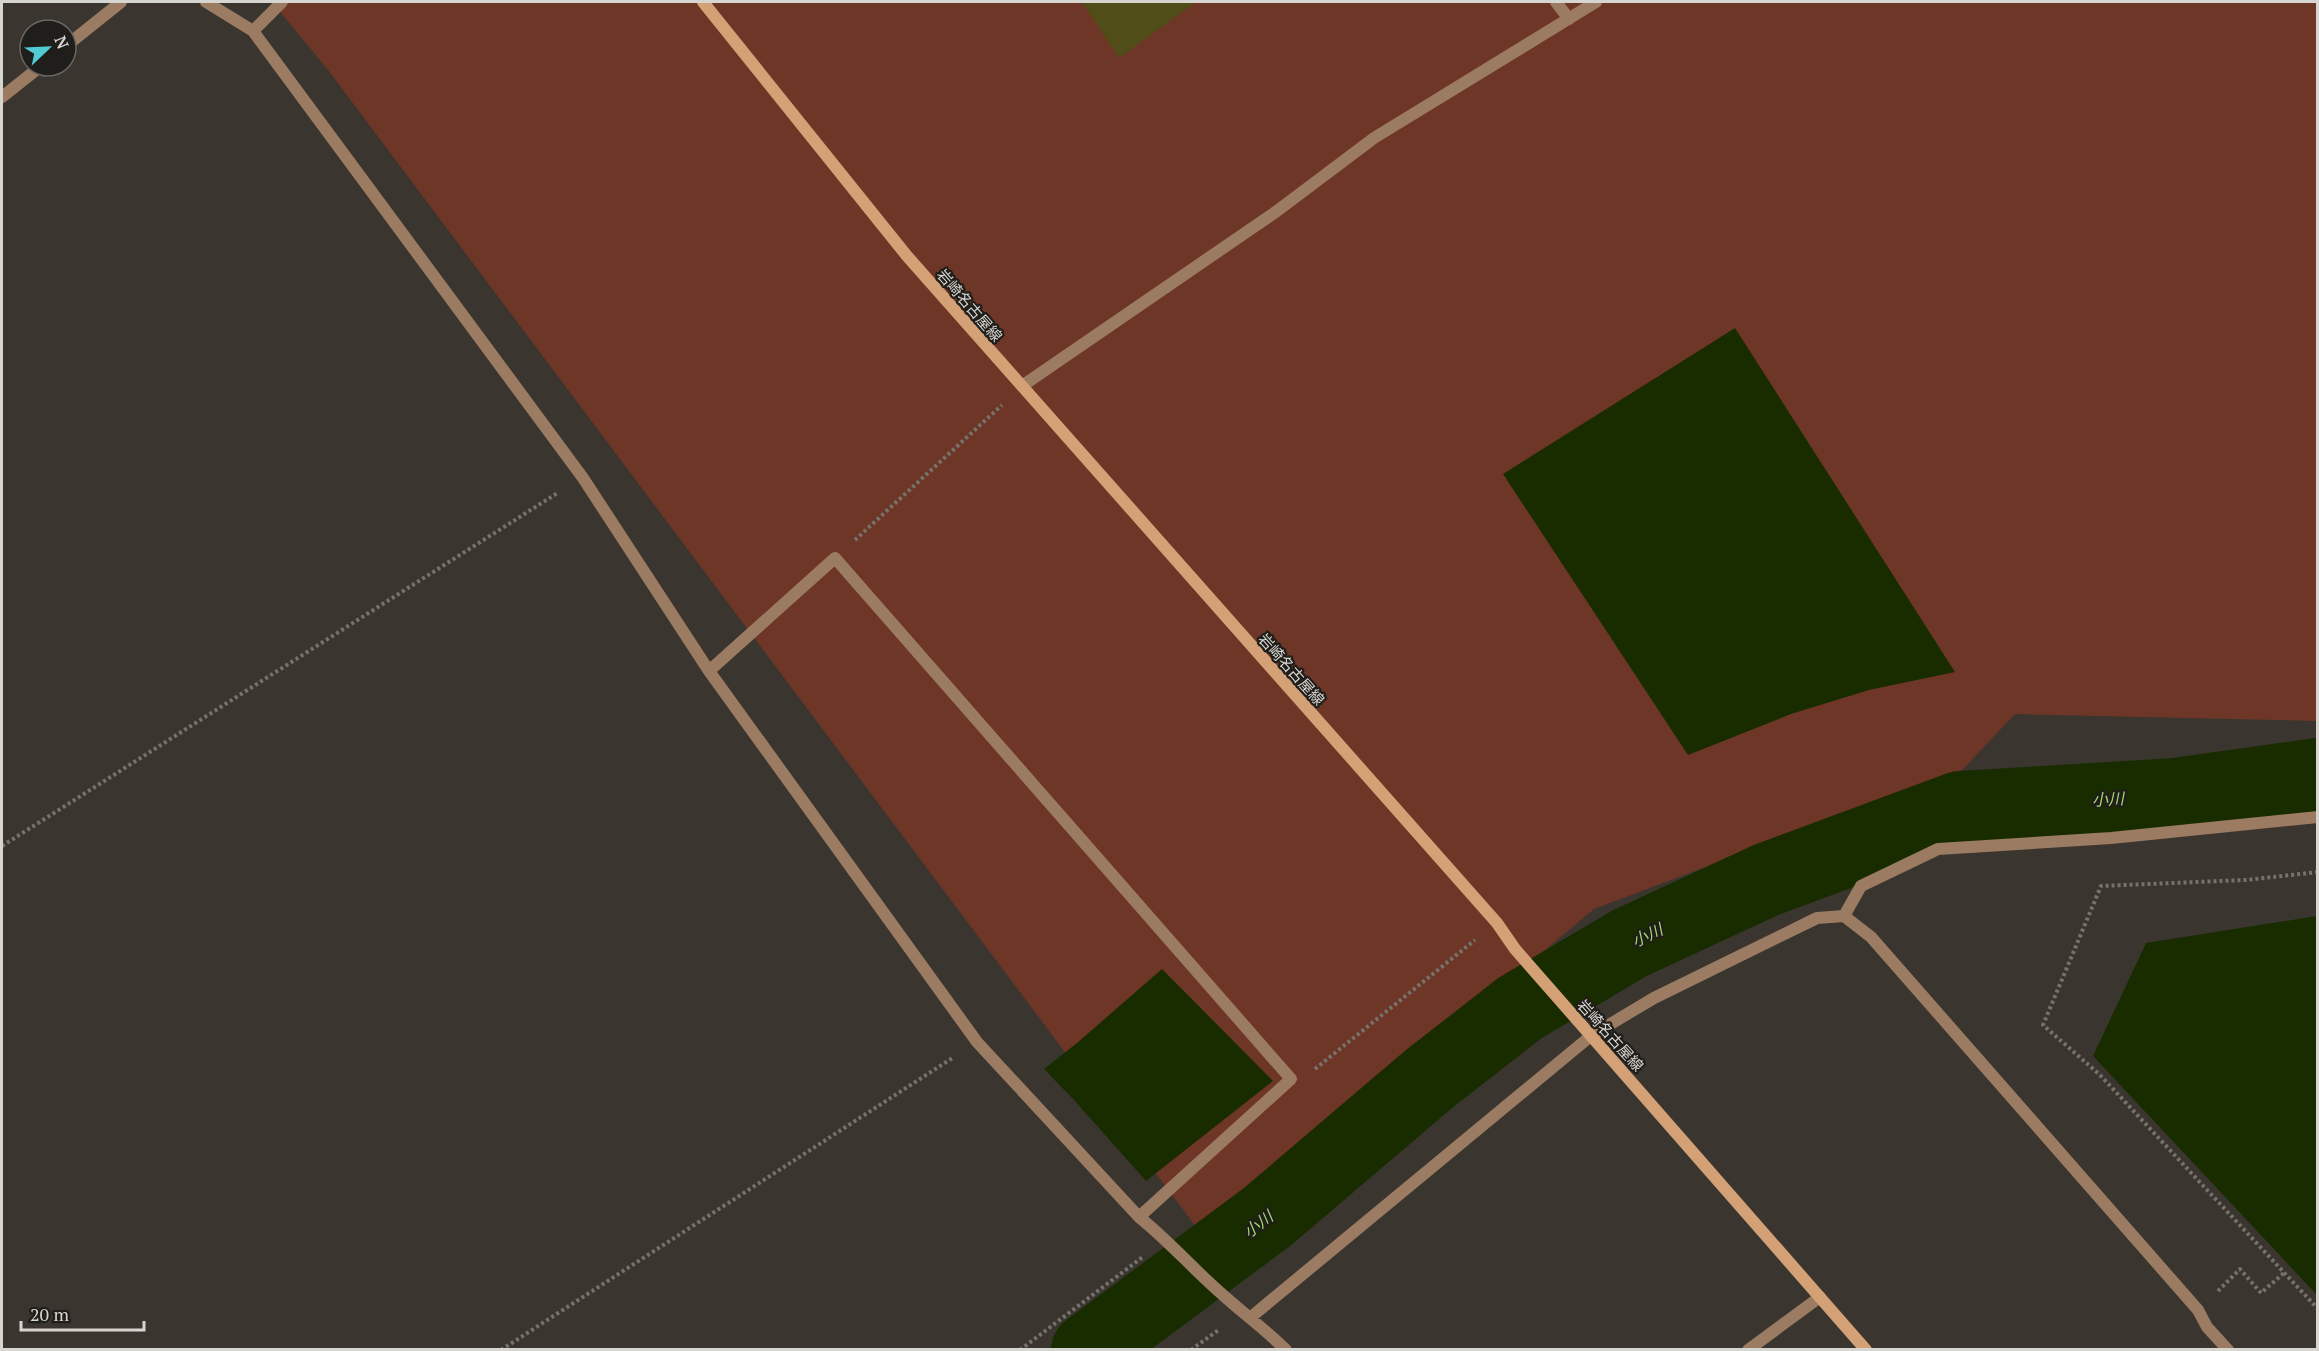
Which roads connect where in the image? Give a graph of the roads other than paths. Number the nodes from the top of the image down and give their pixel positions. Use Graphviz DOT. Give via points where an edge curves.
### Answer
graph roads {
  1 [pos="121,2"];
  2 [pos="206,2"];
  3 [pos="282,2"];
  4 [pos="703,2"];
  5 [pos="1556,2"];
  6 [pos="1596,2"];
  7 [pos="1569,19"];
  8 [pos="253,31"];
  9 [pos="78,36"];
  10 [pos="26,78"];
  11 [pos="2,98"];
  12 [pos="1022,386"];
  13 [pos="709,671"];
  14 [pos="2318,817"];
  15 [pos="1844,916"];
  16 [pos="1592,1035"];
  17 [pos="1139,1217"];
  18 [pos="1820,1297"];
  19 [pos="1251,1317"];
  20 [pos="1286,1350"];
  21 [pos="1748,1350"];
  22 [pos="1866,1350"];
  23 [pos="2228,1350"];
  1 -- 9 [label="street"];
  2 -- 8 [label="street"];
  3 -- 8 [label="street"];
  4 -- 12 [label="main road, 岩崎名古屋線" via="907,256"];
  5 -- 7 [label="street"];
  6 -- 7 [label="street"];
  7 -- 12 [label="street" via="1374,138 1277,211"];
  8 -- 13 [label="street" via="583,478"];
  10 -- 11 [label="street"];
  12 -- 16 [label="main road, 岩崎名古屋線"];
  13 -- 17 [label="street" via="977,1042"];
  13 -- 17 [label="street" via="835,558 1291,1079"];
  14 -- 15 [label="street" via="2111,838 1938,849 1861,885"];
  15 -- 16 [label="street" via="1817,918 1654,998"];
  15 -- 23 [label="street" via="1871,937 2198,1310"];
  16 -- 18 [label="main road, 岩崎名古屋線"];
  16 -- 19 [label="street"];
  17 -- 19 [label="street"];
  18 -- 21 [label="street"];
  18 -- 22 [label="main road, 岩崎名古屋線"];
  19 -- 20 [label="street"];
}
